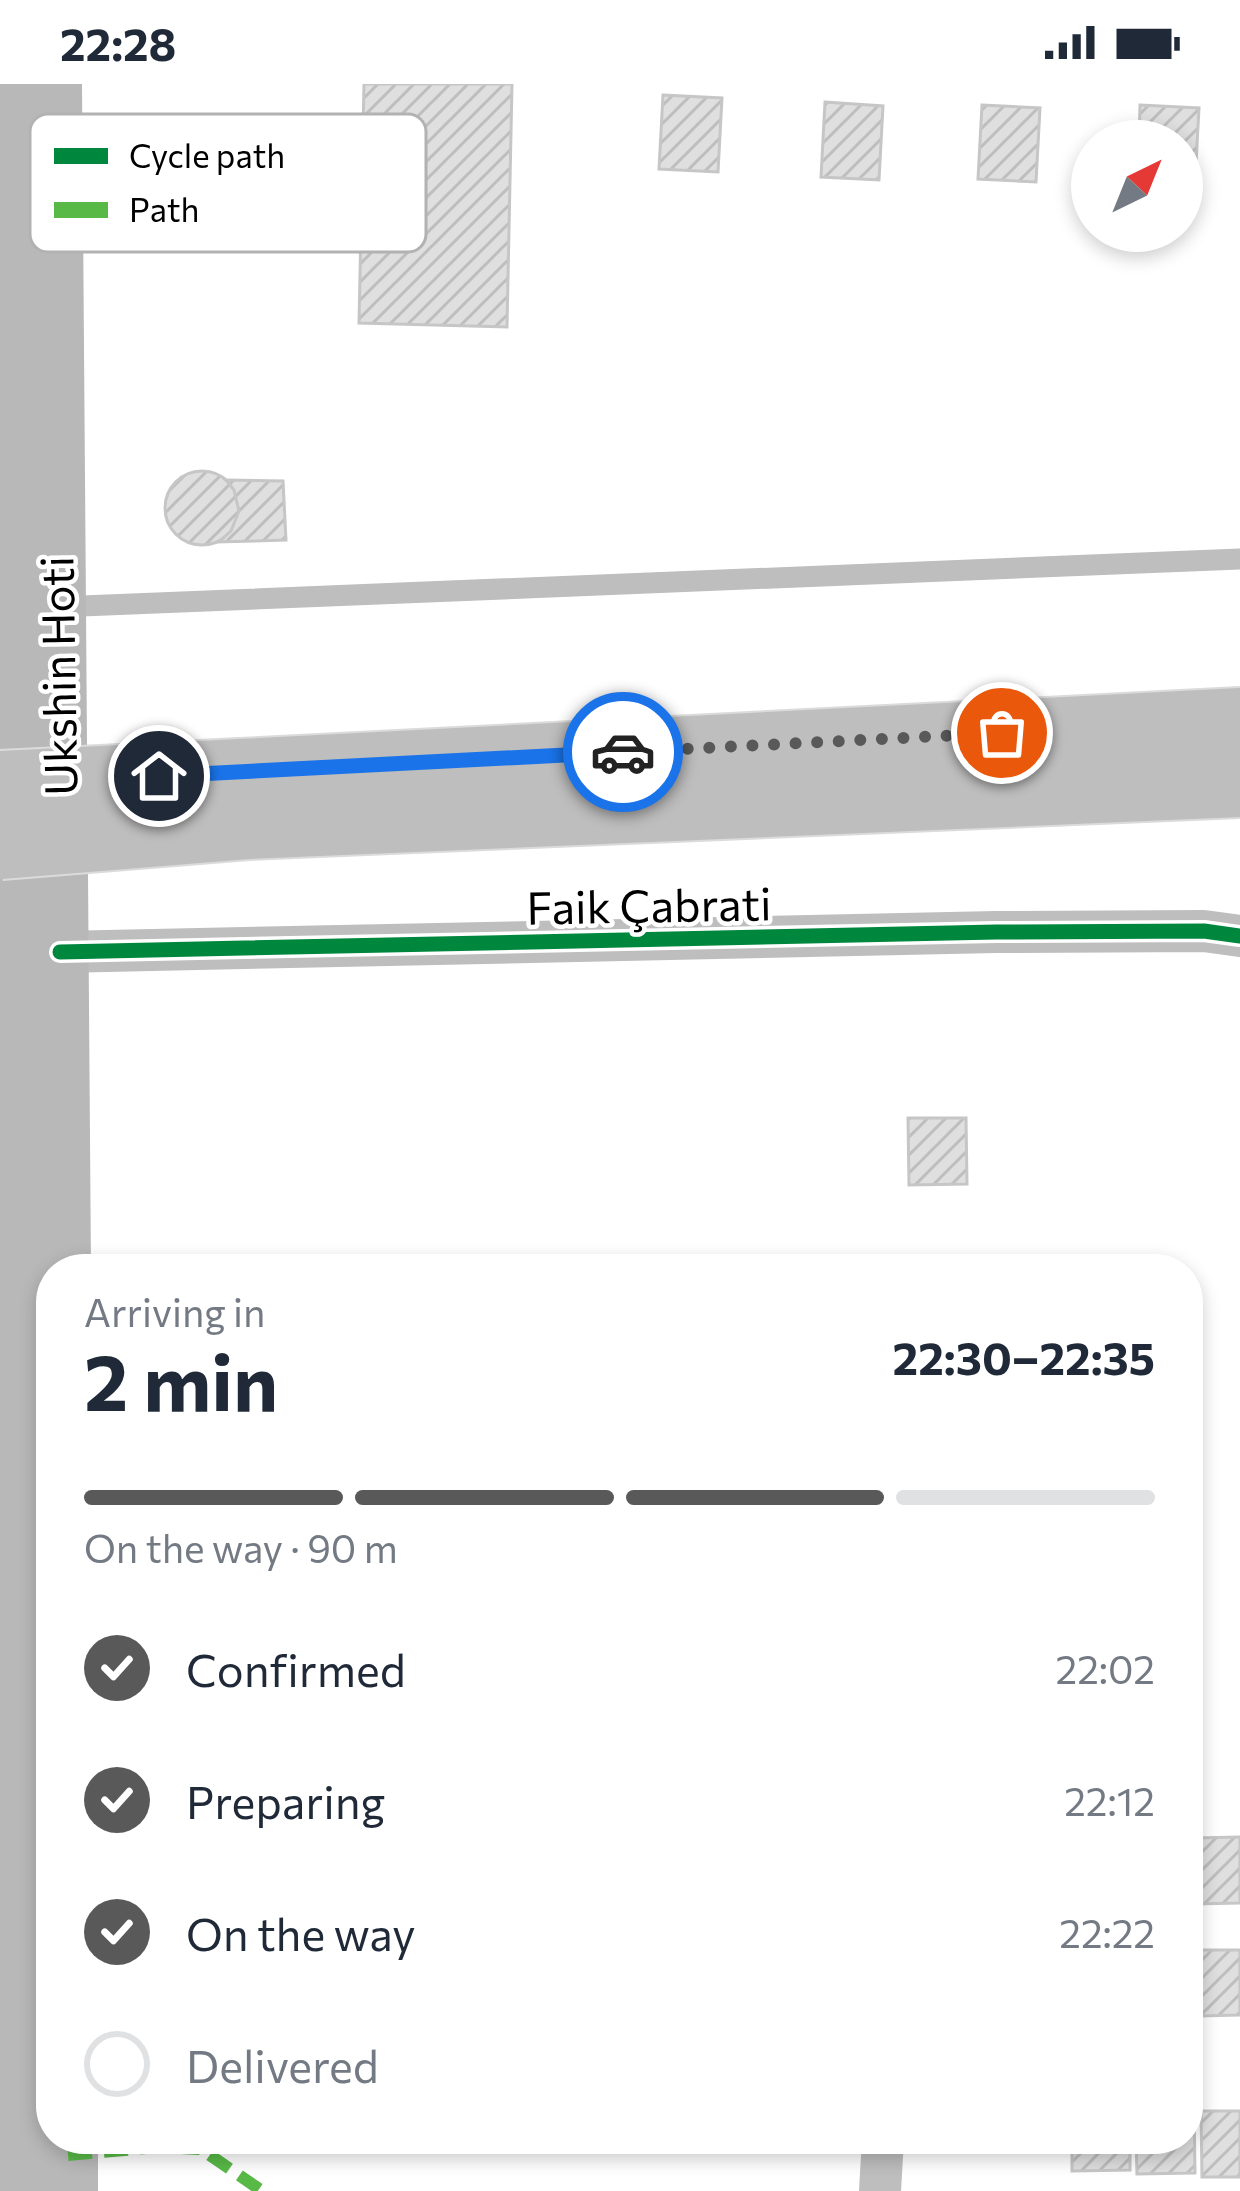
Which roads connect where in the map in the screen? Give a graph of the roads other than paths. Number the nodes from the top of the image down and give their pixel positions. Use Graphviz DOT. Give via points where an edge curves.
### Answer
graph roads {
  1 [pos="10,84"];
  2 [pos="52,84"];
  3 [pos="52,114"];
  4 [pos="54,252"];
  5 [pos="1240,559"];
  6 [pos="57,607"];
  7 [pos="1240,721"];
  8 [pos="0,784"];
  9 [pos="1240,784"];
  10 [pos="244,799"];
  11 [pos="0,847"];
  12 [pos="1240,936"];
  13 [pos="60,952"];
  14 [pos="61,1254"];
  15 [pos="10,1626"];
  16 [pos="68,2154"];
  17 [pos="882,2154"];
  18 [pos="26,2191"];
  19 [pos="68,2191"];
  20 [pos="880,2191"];
  1 -- 15 [label="main road, Ukshin Hoti"];
  2 -- 3 [label="main road, Ukshin Hoti"];
  4 -- 6 [label="main road, Ukshin Hoti"];
  5 -- 6 [label="lane"];
  6 -- 13 [label="main road, Ukshin Hoti"];
  7 -- 10 [label="highway"];
  8 -- 10 [label="highway, bridge"];
  9 -- 10 [label="highway"];
  10 -- 11 [label="highway, bridge"];
  12 -- 13 [label="street, Faik Çabrati" via="996,932"];
  13 -- 14 [label="main road, Ukshin Hoti"];
  15 -- 18 [label="main road, Ukshin Hoti"];
  16 -- 19 [label="main road"];
  17 -- 20 [label="street"];
}
